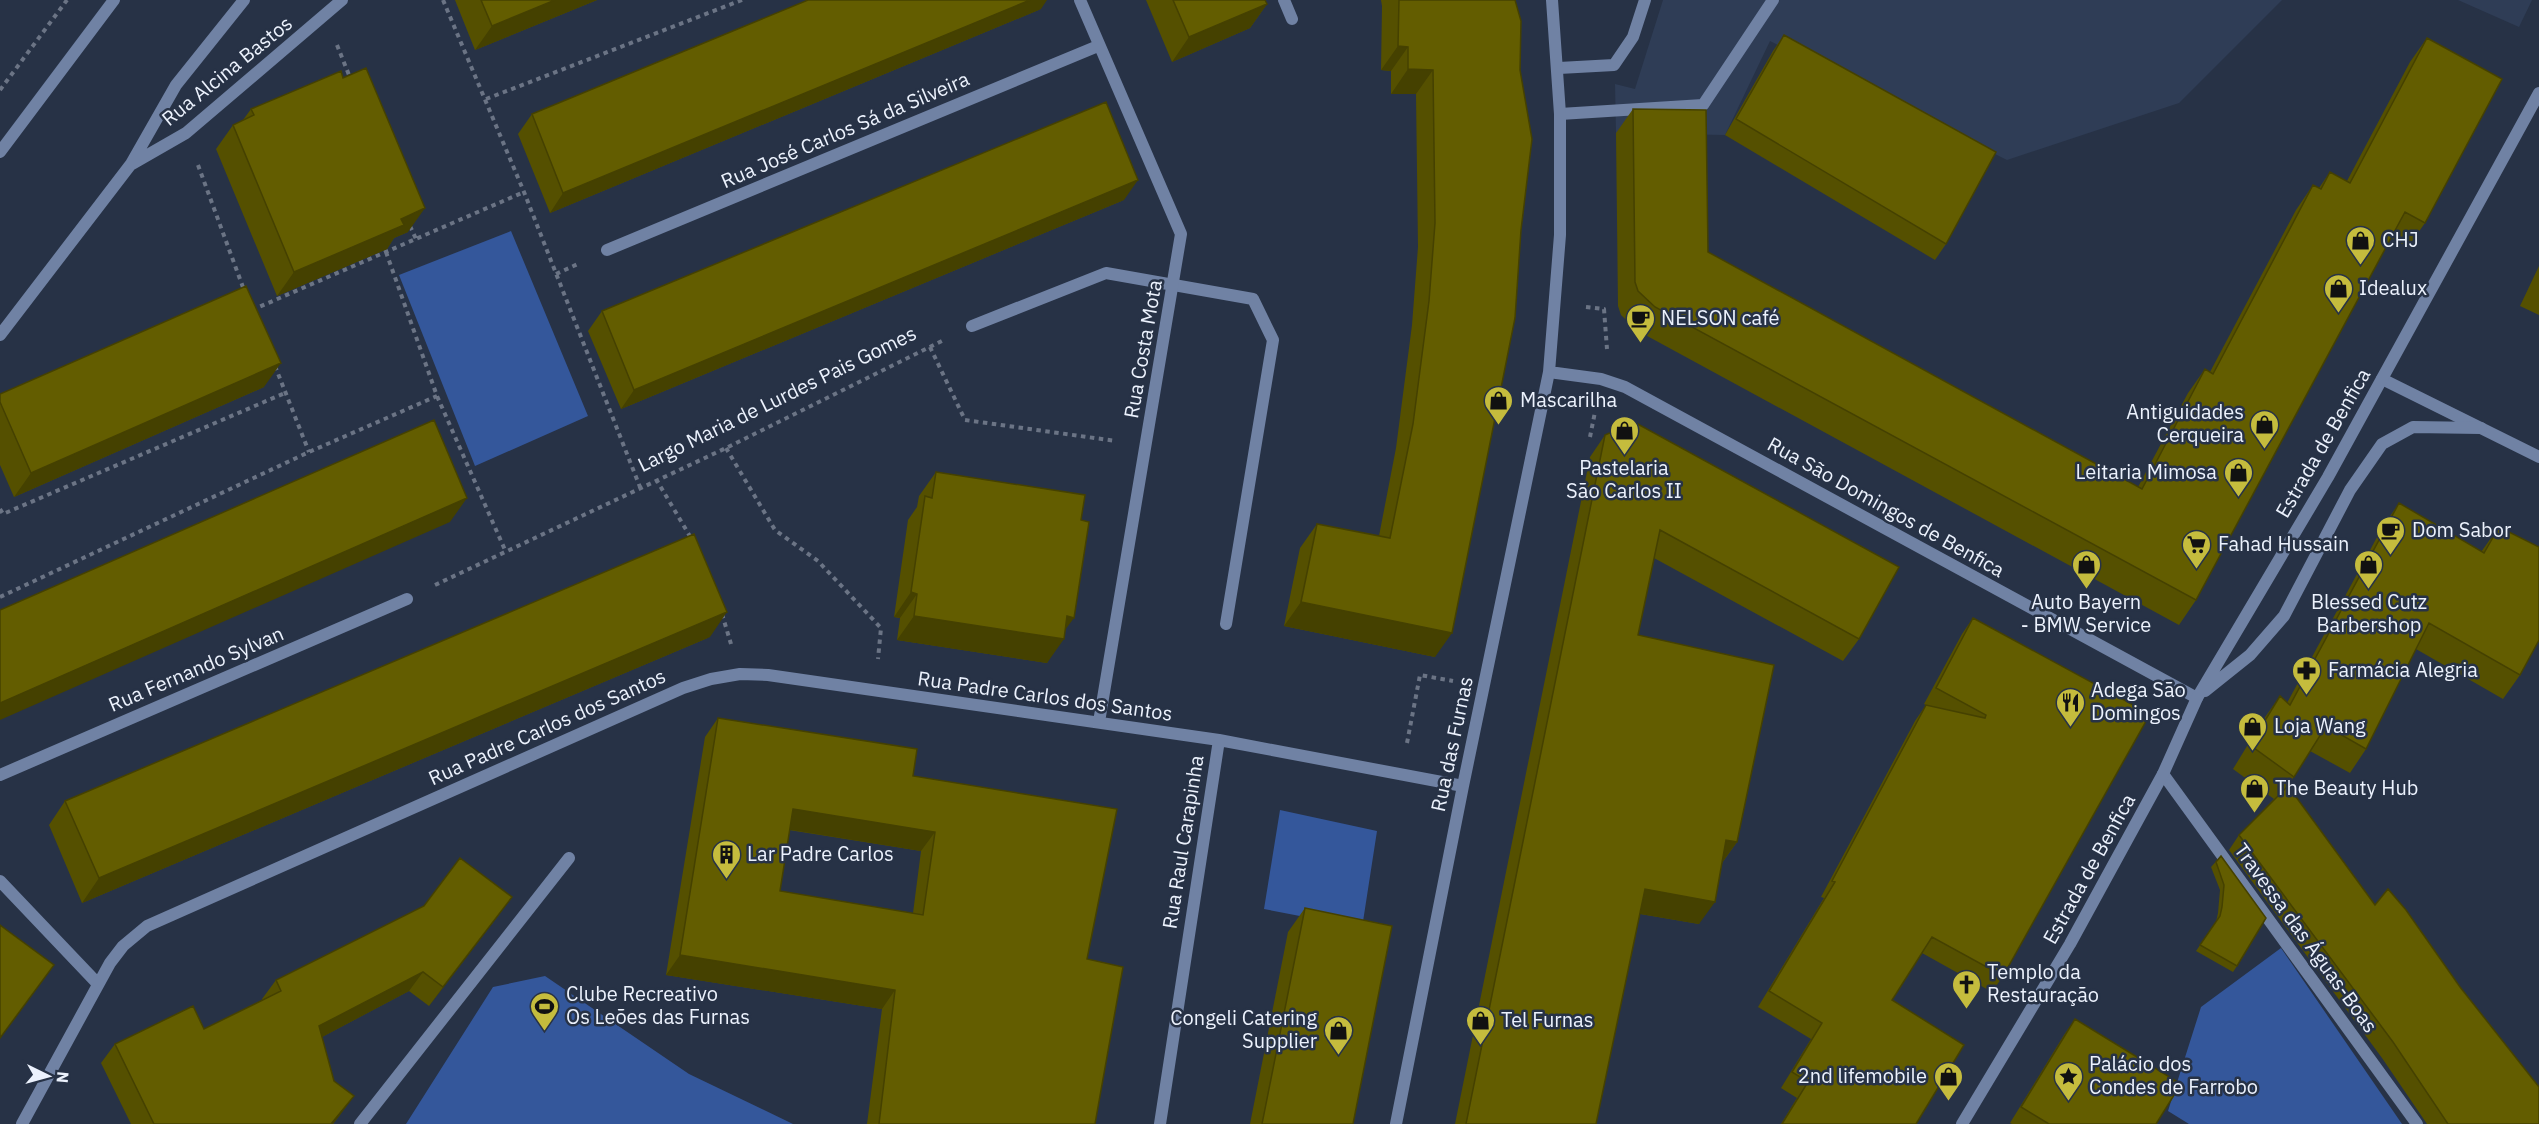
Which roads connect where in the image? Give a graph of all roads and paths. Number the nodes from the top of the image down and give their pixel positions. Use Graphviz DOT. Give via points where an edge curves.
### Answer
graph roads {
  1 [pos="67,0"];
  2 [pos="114,0"];
  3 [pos="244,0"];
  4 [pos="342,0"];
  5 [pos="443,0"];
  6 [pos="741,0"];
  7 [pos="1080,0"];
  8 [pos="1284,0"];
  9 [pos="1552,0"];
  10 [pos="1645,0"];
  11 [pos="1773,0"];
  12 [pos="325,16"];
  13 [pos="1292,18"];
  14 [pos="1098,46"];
  15 [pos="1559,68"];
  16 [pos="0,90"];
  17 [pos="355,91"];
  18 [pos="2539,93"];
  19 [pos="486,99"];
  20 [pos="1560,114"];
  21 [pos="186,133"];
  22 [pos="0,152"];
  23 [pos="131,164"];
  24 [pos="524,192"];
  25 [pos="407,218"];
  26 [pos="416,239"];
  27 [pos="607,250"];
  28 [pos="386,252"];
  29 [pos="1174,284"];
  30 [pos="252,310"];
  31 [pos="256,321"];
  32 [pos="972,326"];
  33 [pos="0,335"];
  34 [pos="930,347"];
  35 [pos="273,362"];
  36 [pos="1550,372"];
  37 [pos="2382,380"];
  38 [pos="285,393"];
  39 [pos="437,396"];
  40 [pos="2481,428"];
  41 [pos="1146,445"];
  42 [pos="726,448"];
  43 [pos="309,452"];
  44 [pos="2539,457"];
  45 [pos="656,479"];
  46 [pos="640,487"];
  47 [pos="0,509"];
  48 [pos="696,547"];
  49 [pos="505,550"];
  50 [pos="0,597"];
  51 [pos="407,599"];
  52 [pos="721,610"];
  53 [pos="1226,624"];
  54 [pos="740,674"];
  55 [pos="1484,687"];
  56 [pos="874,692"];
  57 [pos="2197,698"];
  58 [pos="1099,722"];
  59 [pos="1219,740"];
  60 [pos="1401,774"];
  61 [pos="2163,774"];
  62 [pos="0,775"];
  63 [pos="1463,786"];
  64 [pos="569,858"];
  65 [pos="0,881"];
  66 [pos="98,984"];
  67 [pos="22,1124"];
  68 [pos="360,1124"];
  69 [pos="1160,1124"];
  70 [pos="1396,1124"];
  71 [pos="1962,1124"];
  72 [pos="2417,1124"];
  1 -- 16 [label="path"];
  2 -- 22 [label="street"];
  3 -- 23 [label="street, Rua Alcina Bastos" via="176,85"];
  4 -- 12 [label="street, Rua Alcina Bastos"];
  5 -- 19 [label="path"];
  6 -- 19 [label="path"];
  7 -- 14 [label="street, Rua Costa Mota"];
  8 -- 13 [label="street"];
  9 -- 15 [label="street, Rua das Furnas"];
  10 -- 15 [label="street" via="1633,38 1614,65"];
  11 -- 20 [label="street" via="1703,105"];
  12 -- 17 [label="path"];
  12 -- 21 [label="street, Rua Alcina Bastos"];
  14 -- 27 [label="street, Rua José Carlos Sá da Silveira"];
  14 -- 29 [label="street, Rua Costa Mota" via="1181,234"];
  15 -- 20 [label="street, Rua das Furnas"];
  18 -- 37 [label="street, Estrada de Benfica"];
  19 -- 24 [label="path"];
  20 -- 36 [label="street, Rua das Furnas" via="1560,235"];
  21 -- 23 [label="street, Rua Alcina Bastos"];
  21 -- 30 [label="path"];
  23 -- 33 [label="street, Rua Alcina Bastos"];
  24 -- 26 [label="path"];
  24 -- 46 [label="path"];
  25 -- 26 [label="path"];
  26 -- 28 [label="path"];
  28 -- 30 [label="path"];
  28 -- 39 [label="path"];
  29 -- 32 [label="street" via="1106,273"];
  29 -- 41 [label="street, Rua Costa Mota"];
  29 -- 53 [label="street" via="1253,299 1273,340"];
  30 -- 31 [label="path"];
  32 -- 34 [label="path, Largo Maria de Lurdes Pais Gomes"];
  34 -- 41 [label="path" via="965,420"];
  34 -- 42 [label="path, Largo Maria de Lurdes Pais Gomes"];
  35 -- 38 [label="path"];
  36 -- 55 [label="street, Rua das Furnas"];
  36 -- 57 [label="street, Rua São Domingos de Benfica" via="1601,379 1625,387"];
  37 -- 40 [label="street"];
  37 -- 57 [label="street, Estrada de Benfica"];
  38 -- 43 [label="path"];
  38 -- 47 [label="path" via="3,514"];
  39 -- 43 [label="path"];
  39 -- 49 [label="path"];
  40 -- 44 [label="street"];
  40 -- 57 [label="street" via="2413,427 2382,444 2350,490 2284,616 2250,655"];
  41 -- 58 [label="street, Rua Costa Mota"];
  42 -- 45 [label="path, Largo Maria de Lurdes Pais Gomes"];
  42 -- 56 [label="path" via="775,530 818,561 881,628"];
  43 -- 50 [label="path"];
  45 -- 46 [label="path, Largo Maria de Lurdes Pais Gomes"];
  45 -- 48 [label="path"];
  46 -- 49 [label="path, Largo Maria de Lurdes Pais Gomes"];
  49 -- 51 [label="path, Largo Maria de Lurdes Pais Gomes"];
  51 -- 62 [label="street, Rua Fernando Sylvan"];
  52 -- 54 [label="path"];
  54 -- 56 [label="street, Rua Padre Carlos dos Santos"];
  54 -- 66 [label="street, Rua Padre Carlos dos Santos" via="683,688 147,926 123,946"];
  55 -- 60 [label="path" via="1420,675"];
  55 -- 63 [label="street, Rua das Furnas"];
  56 -- 58 [label="street, Rua Padre Carlos dos Santos"];
  57 -- 61 [label="street, Estrada de Benfica"];
  58 -- 59 [label="street, Rua Padre Carlos dos Santos"];
  59 -- 60 [label="street, Rua Raul Carapinha"];
  59 -- 69 [label="street, Rua Raul Carapinha"];
  60 -- 63 [label="street, Rua Raul Carapinha"];
  61 -- 71 [label="street, Estrada de Benfica" via="2070,944"];
  61 -- 72 [label="street, Travessa das Águas-Boas"];
  63 -- 70 [label="street, Rua das Furnas"];
  64 -- 68 [label="street"];
  65 -- 66 [label="street"];
  66 -- 67 [label="street, Rua Padre Carlos dos Santos"];
}
